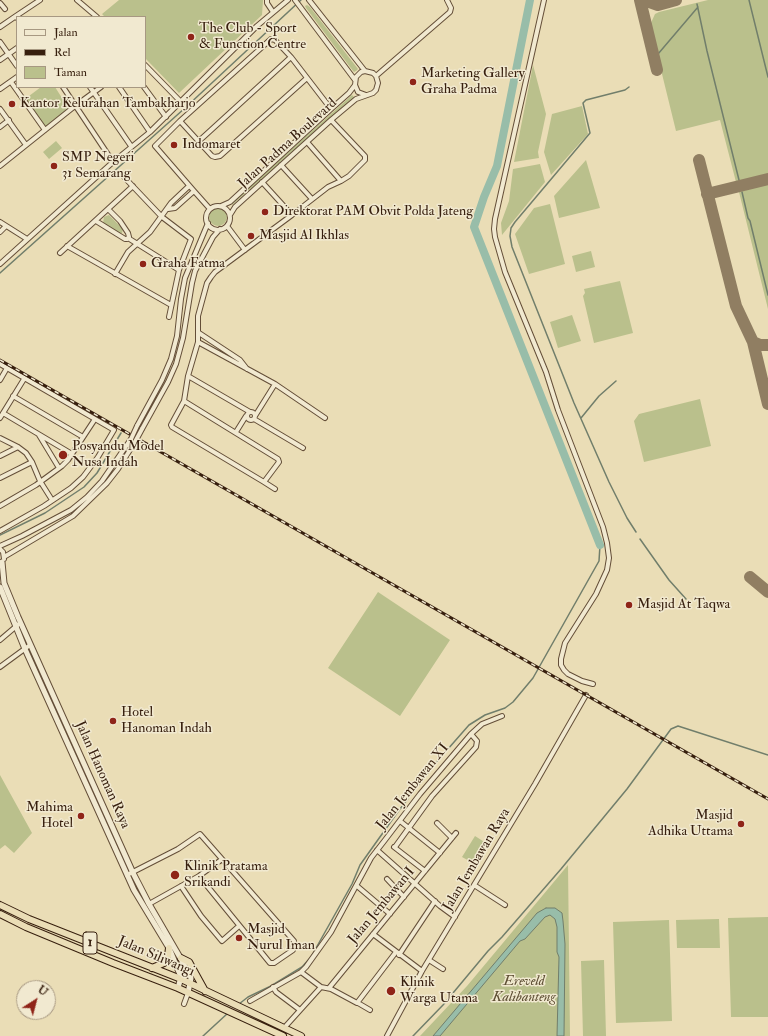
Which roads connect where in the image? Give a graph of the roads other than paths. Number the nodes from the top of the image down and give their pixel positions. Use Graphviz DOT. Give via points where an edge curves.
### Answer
graph roads {
  1 [pos="40,0"];
  2 [pos="77,0"];
  3 [pos="267,0"];
  4 [pos="288,0"];
  5 [pos="294,0"];
  6 [pos="309,0"];
  7 [pos="446,0"];
  8 [pos="455,0"];
  9 [pos="544,0"];
  10 [pos="0,3"];
  11 [pos="450,4"];
  12 [pos="5,9"];
  13 [pos="272,12"];
  14 [pos="17,16"];
  15 [pos="96,16"];
  16 [pos="16,17"];
  17 [pos="0,27"];
  18 [pos="0,42"];
  19 [pos="16,49"];
  20 [pos="8,54"];
  21 [pos="291,57"];
  22 [pos="0,60"];
  23 [pos="16,65"];
  24 [pos="146,66"];
  25 [pos="365,71"];
  26 [pos="376,76"];
  27 [pos="16,78"];
  28 [pos="307,78"];
  29 [pos="11,82"];
  30 [pos="355,82"];
  31 [pos="64,88"];
  32 [pos="91,88"];
  33 [pos="100,88"];
  34 [pos="120,88"];
  35 [pos="145,88"];
  36 [pos="0,89"];
  37 [pos="94,92"];
  38 [pos="366,95"];
  39 [pos="181,102"];
  40 [pos="75,106"];
  41 [pos="0,109"];
  42 [pos="331,109"];
  43 [pos="166,117"];
  44 [pos="8,120"];
  45 [pos="331,120"];
  46 [pos="180,121"];
  47 [pos="0,127"];
  48 [pos="45,130"];
  49 [pos="150,132"];
  50 [pos="199,142"];
  51 [pos="307,142"];
  52 [pos="26,145"];
  53 [pos="131,146"];
  54 [pos="113,162"];
  55 [pos="281,165"];
  56 [pos="0,166"];
  57 [pos="124,177"];
  58 [pos="341,181"];
  59 [pos="262,182"];
  60 [pos="133,186"];
  61 [pos="189,186"];
  62 [pos="194,191"];
  63 [pos="177,198"];
  64 [pos="312,199"];
  65 [pos="181,202"];
  66 [pos="221,206"];
  67 [pos="108,209"];
  68 [pos="168,209"];
  69 [pos="210,209"];
  70 [pos="230,215"];
  71 [pos="292,215"];
  72 [pos="162,217"];
  73 [pos="96,221"];
  74 [pos="0,222"];
  75 [pos="208,223"];
  76 [pos="6,226"];
  77 [pos="227,226"];
  78 [pos="220,229"];
  79 [pos="0,232"];
  80 [pos="128,238"];
  81 [pos="27,239"];
  82 [pos="136,244"];
  83 [pos="67,246"];
  84 [pos="245,250"];
  85 [pos="60,252"];
  86 [pos="0,264"];
  87 [pos="179,270"];
  88 [pos="115,274"];
  89 [pos="171,305"];
  90 [pos="169,317"];
  91 [pos="199,333"];
  92 [pos="198,342"];
  93 [pos="0,364"];
  94 [pos="7,368"];
  95 [pos="247,369"];
  96 [pos="188,376"];
  97 [pos="24,378"];
  98 [pos="0,380"];
  99 [pos="275,384"];
  100 [pos="13,396"];
  101 [pos="184,401"];
  102 [pos="3,413"];
  103 [pos="248,414"];
  104 [pos="254,417"];
  105 [pos="0,418"];
  106 [pos="325,418"];
  107 [pos="95,419"];
  108 [pos="236,432"];
  109 [pos="38,434"];
  110 [pos="83,437"];
  111 [pos="0,438"];
  112 [pos="133,440"];
  113 [pos="18,447"];
  114 [pos="303,448"];
  115 [pos="72,454"];
  116 [pos="0,456"];
  117 [pos="32,462"];
  118 [pos="59,468"];
  119 [pos="0,478"];
  120 [pos="40,482"];
  121 [pos="264,482"];
  122 [pos="275,489"];
  123 [pos="52,500"];
  124 [pos="0,506"];
  125 [pos="0,531"];
  126 [pos="22,536"];
  127 [pos="27,543"];
  128 [pos="0,548"];
  129 [pos="2,561"];
  130 [pos="0,587"];
  131 [pos="20,623"];
  132 [pos="16,627"];
  133 [pos="0,640"];
  134 [pos="30,645"];
  135 [pos="25,649"];
  136 [pos="0,667"];
  137 [pos="593,684"];
  138 [pos="586,695"];
  139 [pos="502,716"];
  140 [pos="471,734"];
  141 [pos="400,820"];
  142 [pos="437,823"];
  143 [pos="409,827"];
  144 [pos="456,833"];
  145 [pos="452,838"];
  146 [pos="377,850"];
  147 [pos="440,853"];
  148 [pos="222,860"];
  149 [pos="425,871"];
  150 [pos="133,873"];
  151 [pos="128,876"];
  152 [pos="199,876"];
  153 [pos="387,879"];
  154 [pos="415,883"];
  155 [pos="474,885"];
  156 [pos="181,886"];
  157 [pos="357,886"];
  158 [pos="404,897"];
  159 [pos="435,901"];
  160 [pos="149,904"];
  161 [pos="0,905"];
  162 [pos="505,905"];
  163 [pos="0,914"];
  164 [pos="390,914"];
  165 [pos="455,917"];
  166 [pos="239,926"];
  167 [pos="373,934"];
  168 [pos="169,948"];
  169 [pos="397,954"];
  170 [pos="181,958"];
  171 [pos="429,960"];
  172 [pos="152,968"];
  173 [pos="443,969"];
  174 [pos="422,971"];
  175 [pos="301,972"];
  176 [pos="181,979"];
  177 [pos="190,984"];
  178 [pos="273,987"];
  179 [pos="321,987"];
  180 [pos="178,988"];
  181 [pos="329,988"];
  182 [pos="205,991"];
  183 [pos="188,993"];
  184 [pos="250,1000"];
  185 [pos="358,1003"];
  186 [pos="184,1004"];
  187 [pos="300,1010"];
  188 [pos="370,1010"];
  189 [pos="284,1028"];
  190 [pos="283,1036"];
  191 [pos="301,1036"];
  192 [pos="387,1036"];
  1 -- 14 [label="street"];
  2 -- 15 [label="street"];
  3 -- 13 [label="street"];
  4 -- 13 [label="street"];
  5 -- 30 [label="street"];
  6 -- 25 [label="street"];
  7 -- 11 [label="street"];
  8 -- 11 [label="street"];
  9 -- 137 [label="street" via="494,229 505,272 546,372 607,542 607,570 596,594 565,643 561,659 561,665 568,674"];
  10 -- 12 [label="street"];
  11 -- 26 [label="street" via="450,12"];
  13 -- 39 [label="street"];
  16 -- 17 [label="street"];
  18 -- 20 [label="street"];
  19 -- 20 [label="street"];
  20 -- 22 [label="street"];
  20 -- 23 [label="street"];
  21 -- 28 [label="street"];
  21 -- 46 [label="street" via="271,39"];
  21 -- 50 [label="street"];
  24 -- 39 [label="street"];
  25 -- 26 [label="street"];
  25 -- 30 [label="street" via="358,74"];
  26 -- 38 [label="street" via="376,90"];
  27 -- 29 [label="street"];
  28 -- 42 [label="street"];
  28 -- 50 [label="street" via="220,156 212,156"];
  29 -- 36 [label="street"];
  29 -- 48 [label="street"];
  30 -- 38 [label="street" via="358,92"];
  30 -- 42 [label="street, Jalan Padma Boulevard" via="349,93"];
  31 -- 40 [label="street"];
  32 -- 37 [label="street"];
  33 -- 37 [label="street"];
  34 -- 49 [label="street"];
  35 -- 43 [label="street"];
  37 -- 40 [label="street"];
  37 -- 53 [label="street"];
  38 -- 45 [label="street, Jalan Padma Boulevard" via="356,99"];
  39 -- 43 [label="street"];
  40 -- 48 [label="street"];
  40 -- 54 [label="street"];
  41 -- 44 [label="street"];
  42 -- 66 [label="street, Jalan Padma Boulevard" via="230,202"];
  43 -- 49 [label="street"];
  44 -- 47 [label="street"];
  44 -- 52 [label="street"];
  45 -- 51 [label="street, Jalan Padma Boulevard"];
  45 -- 58 [label="street" via="366,158"];
  46 -- 50 [label="street"];
  46 -- 61 [label="street" via="156,143 156,148"];
  48 -- 52 [label="street"];
  49 -- 53 [label="street"];
  51 -- 55 [label="street, Jalan Padma Boulevard"];
  51 -- 58 [label="street"];
  52 -- 56 [label="street"];
  53 -- 54 [label="street"];
  54 -- 81 [label="street"];
  55 -- 59 [label="street, Jalan Padma Boulevard"];
  55 -- 64 [label="street"];
  57 -- 60 [label="street"];
  58 -- 64 [label="street" via="328,186"];
  59 -- 70 [label="street, Jalan Padma Boulevard"];
  59 -- 71 [label="street"];
  60 -- 67 [label="street"];
  60 -- 72 [label="street"];
  61 -- 62 [label="street"];
  61 -- 63 [label="street"];
  62 -- 65 [label="street"];
  62 -- 69 [label="street"];
  63 -- 65 [label="street"];
  63 -- 68 [label="street"];
  64 -- 71 [label="street"];
  65 -- 68 [label="street" via="175,208"];
  66 -- 69 [label="street"];
  66 -- 70 [label="street"];
  67 -- 73 [label="street"];
  67 -- 80 [label="street" via="120,221 128,233"];
  68 -- 72 [label="street"];
  69 -- 75 [label="street" via="207,215"];
  70 -- 77 [label="street"];
  71 -- 84 [label="street"];
  72 -- 82 [label="street"];
  72 -- 87 [label="street" via="190,238"];
  73 -- 80 [label="street" via="125,239"];
  73 -- 83 [label="street"];
  74 -- 76 [label="street"];
  75 -- 78 [label="street" via="213,228"];
  75 -- 112 [label="street, bridge" via="186,278 171,359 137,426"];
  76 -- 79 [label="street"];
  76 -- 81 [label="street"];
  77 -- 78 [label="street"];
  77 -- 84 [label="street"];
  78 -- 112 [label="street, bridge" via="213,237 195,272 176,364 142,429"];
  80 -- 82 [label="street"];
  81 -- 86 [label="street"];
  82 -- 87 [label="street"];
  82 -- 88 [label="street"];
  83 -- 85 [label="street"];
  83 -- 88 [label="street"];
  84 -- 91 [label="street" via="215,272 207,283 198,316"];
  87 -- 89 [label="street"];
  88 -- 89 [label="street"];
  89 -- 90 [label="street"];
  91 -- 92 [label="street"];
  91 -- 95 [label="street" via="240,360"];
  92 -- 95 [label="street"];
  92 -- 96 [label="street"];
  93 -- 94 [label="street"];
  94 -- 97 [label="street"];
  94 -- 98 [label="street"];
  95 -- 99 [label="street"];
  96 -- 101 [label="street"];
  96 -- 103 [label="street"];
  97 -- 100 [label="street"];
  97 -- 107 [label="street"];
  99 -- 104 [label="street"];
  99 -- 106 [label="street"];
  100 -- 102 [label="street"];
  100 -- 110 [label="street"];
  101 -- 108 [label="street"];
  101 -- 121 [label="street" via="172,427"];
  102 -- 105 [label="street"];
  102 -- 109 [label="street"];
  103 -- 104 [label="street" via="253,413"];
  103 -- 104 [label="street" via="248,420"];
  103 -- 108 [label="street"];
  104 -- 114 [label="street"];
  107 -- 110 [label="street"];
  107 -- 123 [label="street" via="113,429 113,433 83,477"];
  108 -- 121 [label="street" via="279,460"];
  109 -- 115 [label="street"];
  109 -- 118 [label="street"];
  110 -- 115 [label="street"];
  111 -- 113 [label="street"];
  112 -- 126 [label="street" via="87,497 71,510"];
  112 -- 127 [label="street" via="118,469 90,500 73,516"];
  113 -- 116 [label="street"];
  113 -- 117 [label="street"];
  115 -- 118 [label="street"];
  117 -- 119 [label="street"];
  117 -- 120 [label="street"];
  118 -- 120 [label="street"];
  120 -- 123 [label="street"];
  120 -- 124 [label="street"];
  121 -- 122 [label="street"];
  123 -- 125 [label="street"];
  126 -- 127 [label="street"];
  126 -- 128 [label="street"];
  127 -- 129 [label="street"];
  128 -- 129 [label="street" via="3,552"];
  129 -- 131 [label="street, Jalan Hanoman Raya" via="4,583"];
  130 -- 132 [label="street, Jalan Hanoman Raya"];
  131 -- 132 [label="street"];
  131 -- 134 [label="street, Jalan Hanoman Raya"];
  132 -- 133 [label="street"];
  132 -- 135 [label="street, Jalan Hanoman Raya"];
  134 -- 135 [label="street"];
  134 -- 150 [label="street, Jalan Hanoman Raya"];
  135 -- 136 [label="street"];
  135 -- 151 [label="street, Jalan Hanoman Raya"];
  138 -- 155 [label="street, Jalan Jembawan Raya"];
  139 -- 140 [label="street, Jalan Jembawan XI" via="482,724"];
  140 -- 141 [label="street, Jalan Jembawan XI"];
  140 -- 143 [label="street" via="477,741 476,747 432,796"];
  141 -- 143 [label="street"];
  141 -- 146 [label="street, Jalan Jembawan XI"];
  142 -- 145 [label="street"];
  143 -- 147 [label="street"];
  143 -- 149 [label="street" via="394,846"];
  144 -- 145 [label="street, Jalan Jembawan I"];
  145 -- 147 [label="street, Jalan Jembawan I"];
  146 -- 154 [label="street"];
  146 -- 157 [label="street, Jalan Jembawan XI"];
  147 -- 149 [label="street, Jalan Jembawan I"];
  148 -- 150 [label="street" via="200,834"];
  148 -- 152 [label="street"];
  148 -- 166 [label="street" via="294,943 293,950 272,963 268,962"];
  149 -- 154 [label="street, Jalan Jembawan I"];
  150 -- 151 [label="street"];
  150 -- 160 [label="street, Jalan Hanoman Raya"];
  151 -- 168 [label="street, Jalan Hanoman Raya"];
  152 -- 156 [label="street"];
  152 -- 166 [label="street"];
  153 -- 158 [label="street"];
  154 -- 158 [label="street, Jalan Jembawan I"];
  154 -- 159 [label="street"];
  155 -- 162 [label="street"];
  155 -- 165 [label="street, Jalan Jembawan Raya"];
  156 -- 160 [label="street"];
  156 -- 166 [label="street" via="222,941"];
  157 -- 164 [label="street"];
  157 -- 175 [label="street, Jalan Jembawan I" via="331,932"];
  158 -- 164 [label="street, Jalan Jembawan I"];
  159 -- 165 [label="street"];
  159 -- 169 [label="street"];
  160 -- 170 [label="street, Jalan Hanoman Raya"];
  161 -- 172 [label="highway, Jalan Siliwangi / 1"];
  163 -- 180 [label="highway, Jalan Siliwangi / 1" via="26,927"];
  164 -- 167 [label="street, Jalan Jembawan I"];
  165 -- 171 [label="street, Jalan Jembawan Raya"];
  167 -- 169 [label="street"];
  167 -- 181 [label="street, Jalan Jembawan I"];
  168 -- 172 [label="highway" via="164,963"];
  168 -- 176 [label="street, Jalan Hanoman Raya"];
  169 -- 174 [label="street"];
  169 -- 185 [label="street"];
  170 -- 177 [label="street, Jalan Hanoman Raya" via="190,975"];
  170 -- 182 [label="highway" via="189,962"];
  171 -- 173 [label="street"];
  171 -- 174 [label="street, Jalan Jembawan Raya"];
  172 -- 176 [label="highway, Jalan Siliwangi / 1"];
  174 -- 192 [label="street, Jalan Jembawan Raya"];
  175 -- 178 [label="street"];
  175 -- 179 [label="street"];
  176 -- 177 [label="highway, Jalan Siliwangi / 1"];
  176 -- 180 [label="street"];
  177 -- 182 [label="highway, Jalan Siliwangi / 1"];
  177 -- 183 [label="street, Jalan Hanoman Raya"];
  178 -- 184 [label="street"];
  178 -- 187 [label="street"];
  179 -- 181 [label="street"];
  179 -- 187 [label="street"];
  180 -- 183 [label="highway, Jalan Siliwangi / 1"];
  181 -- 185 [label="street"];
  182 -- 189 [label="highway, Jalan Siliwangi / 1"];
  183 -- 186 [label="street"];
  183 -- 190 [label="highway, Jalan Siliwangi / 1"];
  185 -- 188 [label="street"];
  187 -- 189 [label="street"];
  189 -- 191 [label="highway, Jalan Siliwangi / 1"];
}
